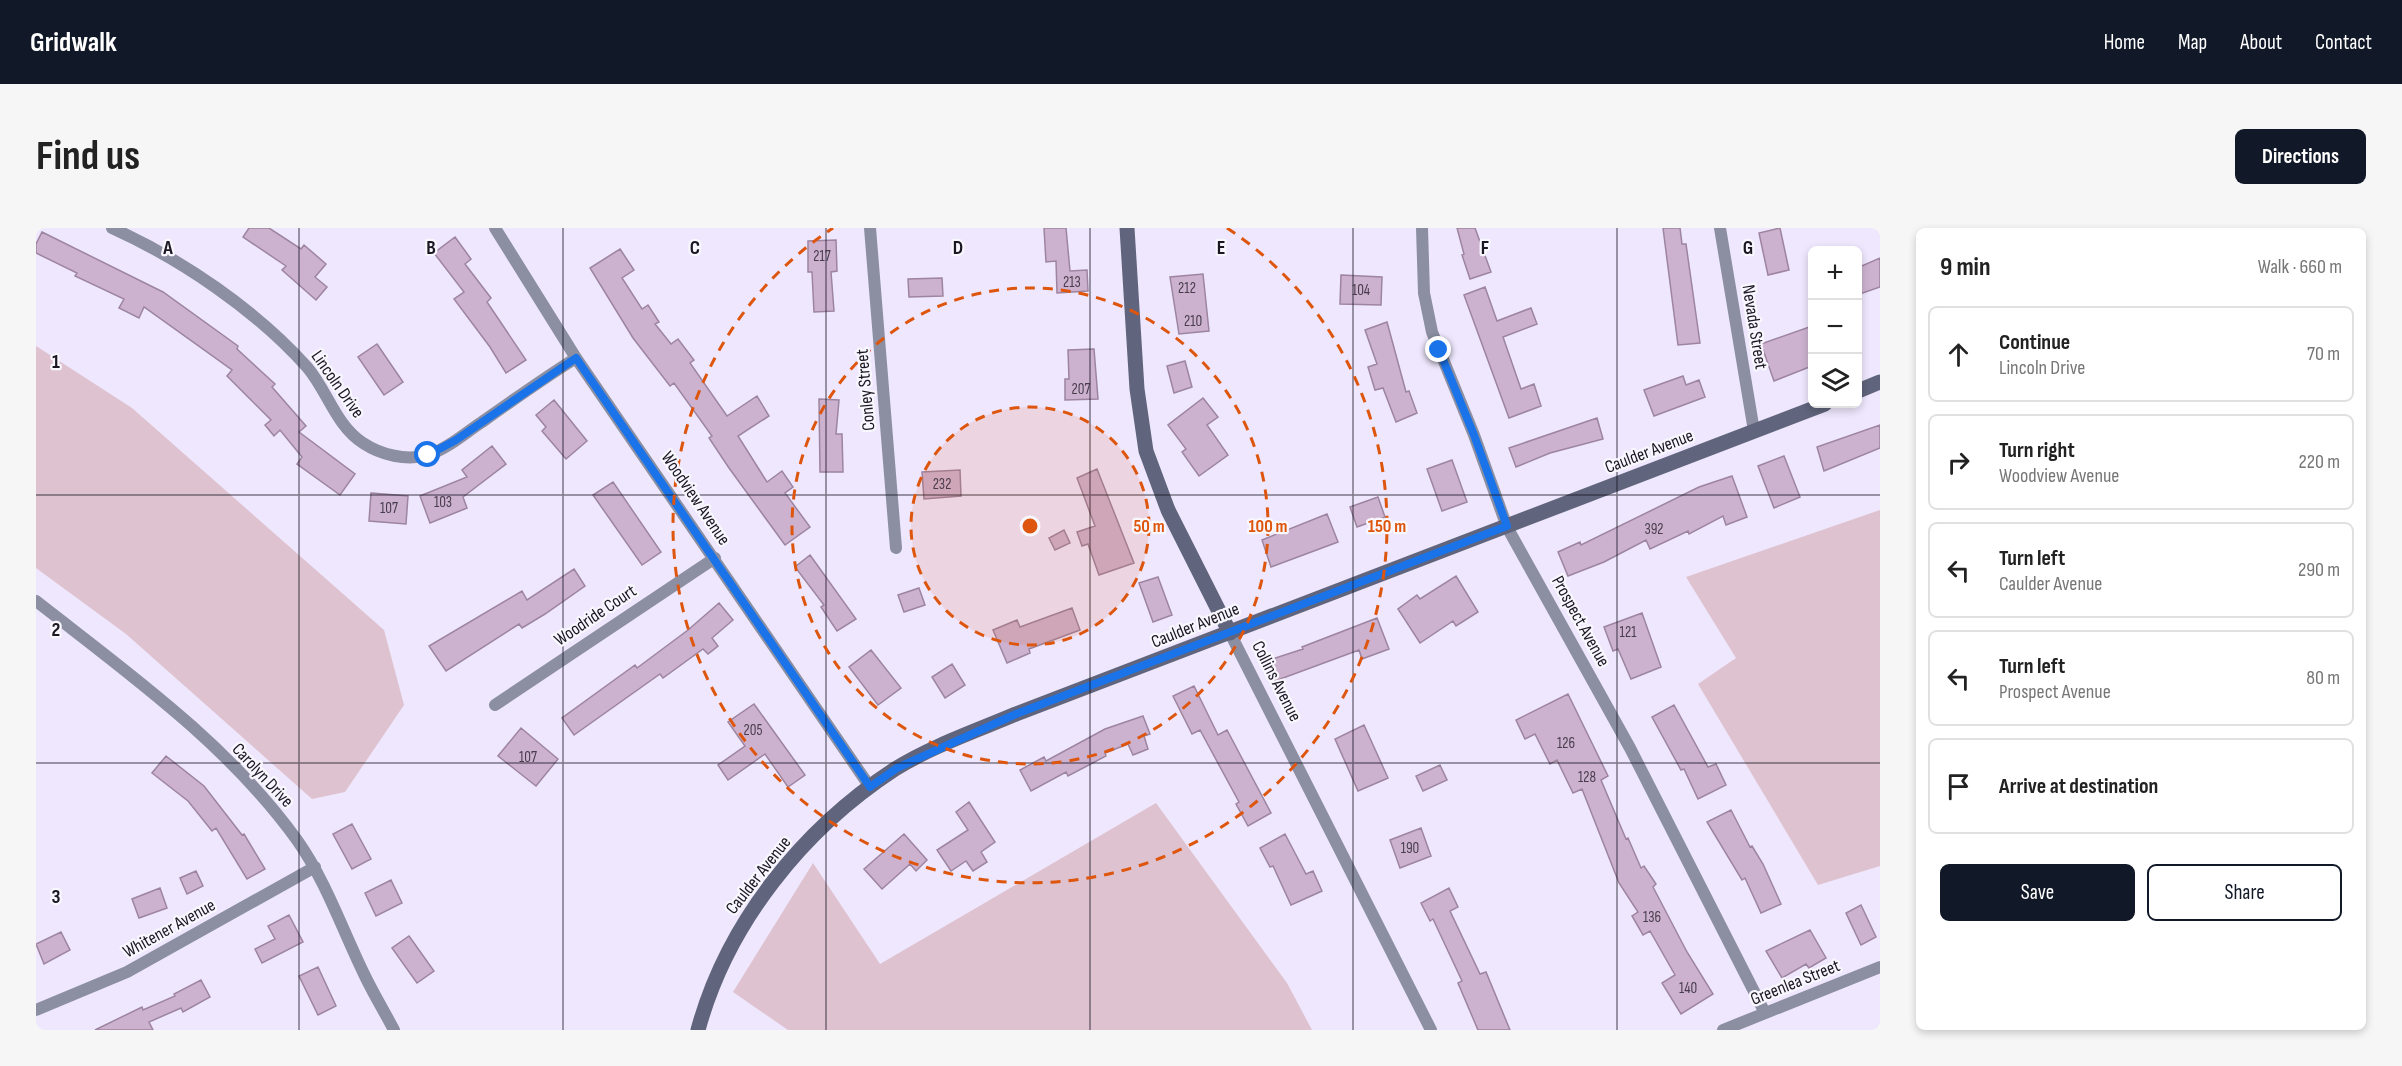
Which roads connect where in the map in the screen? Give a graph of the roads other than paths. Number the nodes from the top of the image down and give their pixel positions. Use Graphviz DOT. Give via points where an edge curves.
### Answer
graph roads {
  1 [pos="112,228"];
  2 [pos="495,228"];
  3 [pos="870,228"];
  4 [pos="1127,228"];
  5 [pos="1422,228"];
  6 [pos="1720,228"];
  7 [pos="576,358"];
  8 [pos="1880,382"];
  9 [pos="1862,389"];
  10 [pos="1814,408"];
  11 [pos="1754,431"];
  12 [pos="1507,526"];
  13 [pos="896,548"];
  14 [pos="715,558"];
  15 [pos="36,601"];
  16 [pos="1230,633"];
  17 [pos="495,705"];
  18 [pos="870,787"];
  19 [pos="315,867"];
  20 [pos="1880,967"];
  21 [pos="36,1010"];
  22 [pos="1765,1013"];
  23 [pos="394,1030"];
  24 [pos="698,1030"];
  25 [pos="1431,1030"];
  26 [pos="1724,1030"];
  1 -- 7 [label="street, Lincoln Drive" via="187,268 291,349 348,430 361,442 393,456 410,458 437,450"];
  2 -- 7 [label="street, Woodview Avenue"];
  3 -- 13 [label="street, Conley Street"];
  4 -- 16 [label="street, Collins Avenue" via="1137,389 1146,451 1168,510"];
  5 -- 12 [label="street, Prospect Avenue" via="1424,293 1432,332"];
  6 -- 11 [label="street, Nevada Street"];
  7 -- 14 [label="street, Woodview Avenue"];
  8 -- 9 [label="street"];
  10 -- 11 [label="street, Caulder Avenue"];
  11 -- 12 [label="street, Caulder Avenue"];
  12 -- 16 [label="street, Caulder Avenue"];
  12 -- 22 [label="street, Prospect Avenue" via="1630,748"];
  14 -- 17 [label="street, Woodride Court"];
  14 -- 18 [label="street, Woodview Avenue"];
  15 -- 19 [label="street, Carolyn Drive" via="141,684 212,747 278,815"];
  16 -- 18 [label="street, Caulder Avenue" via="956,739 897,768"];
  16 -- 25 [label="street, Collins Avenue"];
  18 -- 24 [label="street, Caulder Avenue" via="810,840 750,914 714,979"];
  19 -- 21 [label="street, Whitener Avenue" via="126,972"];
  19 -- 23 [label="street, Carolyn Drive"];
  20 -- 22 [label="street, Greenlea Street"];
  22 -- 26 [label="street, Greenlea Street"];
}
